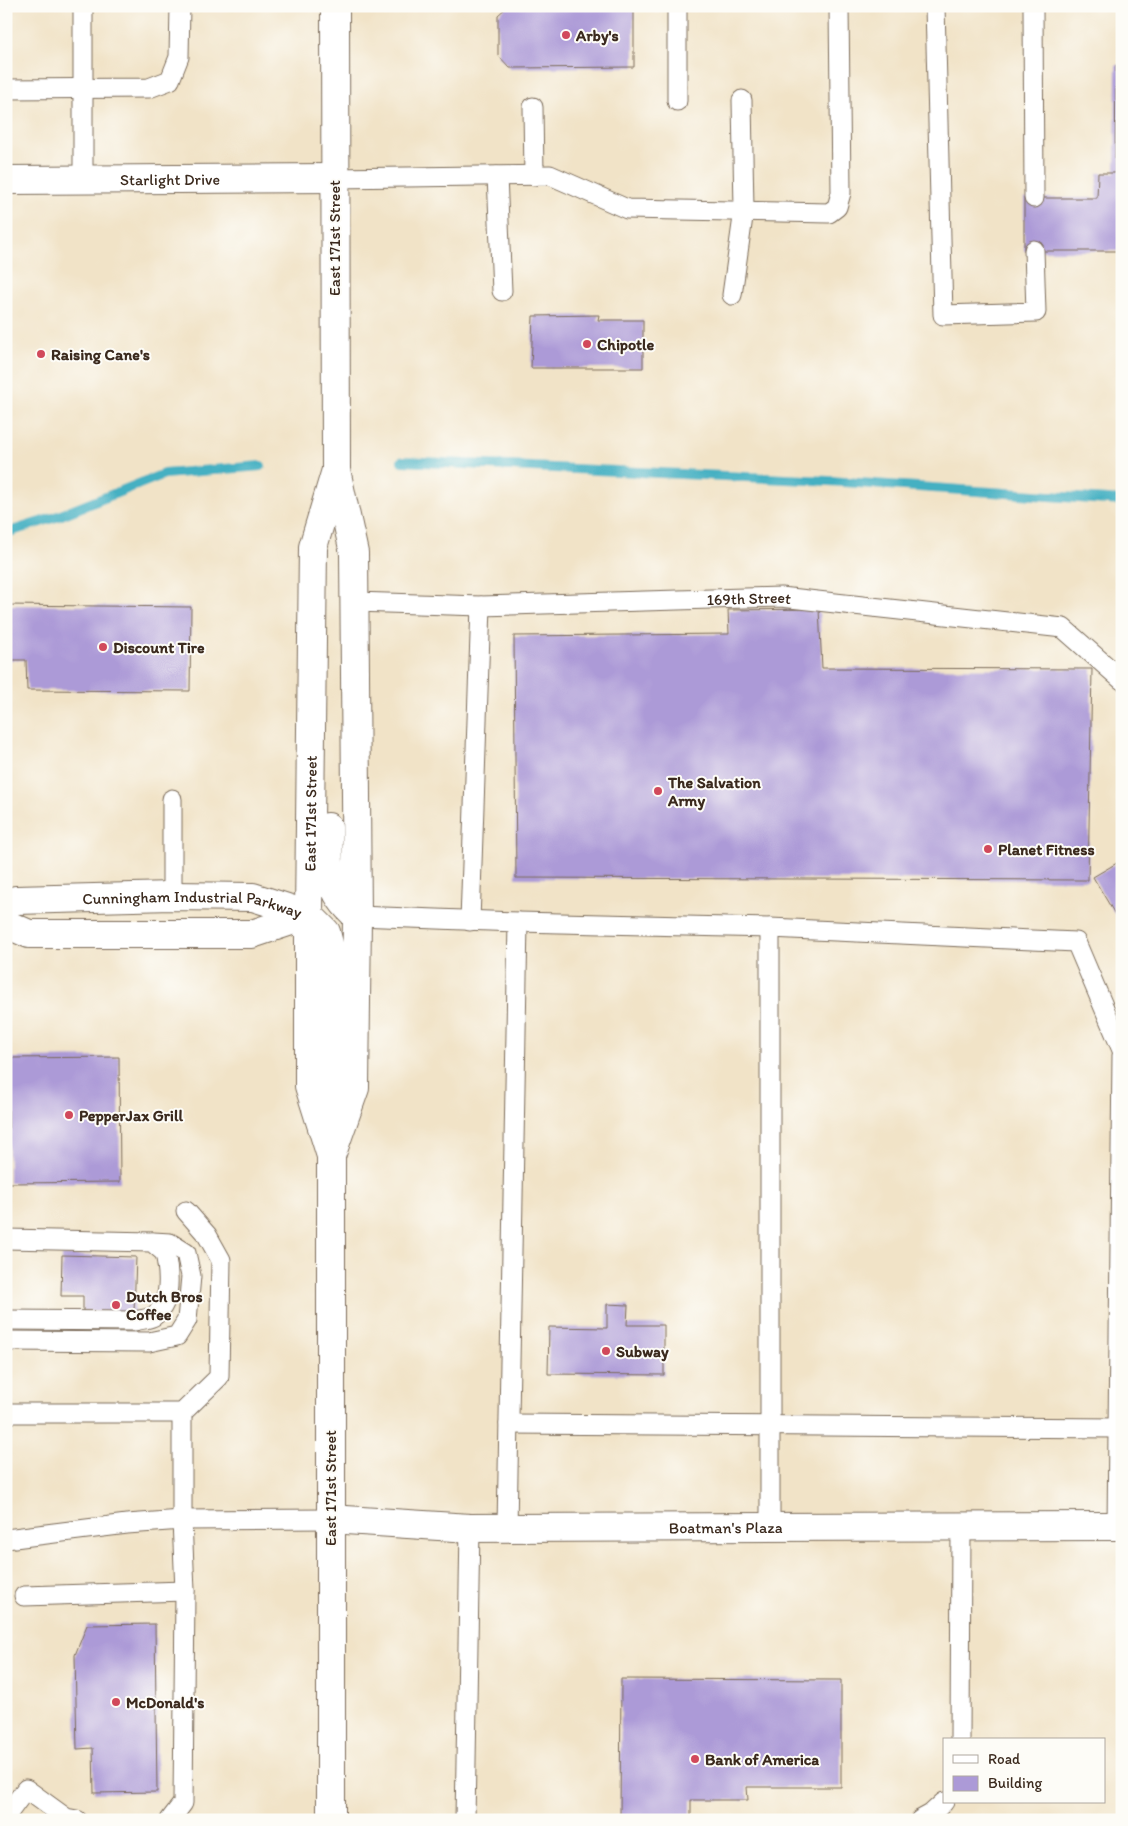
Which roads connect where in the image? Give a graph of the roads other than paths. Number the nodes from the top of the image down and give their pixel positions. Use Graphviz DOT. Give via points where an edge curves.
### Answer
graph roads {
  1 [pos="83,6"];
  2 [pos="180,6"];
  3 [pos="335,6"];
  4 [pos="677,6"];
  5 [pos="839,6"];
  6 [pos="935,6"];
  7 [pos="1033,6"];
  8 [pos="6,88"];
  9 [pos="83,90"];
  10 [pos="742,100"];
  11 [pos="677,102"];
  12 [pos="533,107"];
  13 [pos="497,176"];
  14 [pos="534,176"];
  15 [pos="334,178"];
  16 [pos="6,180"];
  17 [pos="84,180"];
  18 [pos="1034,198"];
  19 [pos="744,210"];
  20 [pos="1034,250"];
  21 [pos="502,291"];
  22 [pos="732,295"];
  23 [pos="336,470"];
  24 [pos="355,602"];
  25 [pos="481,606"];
  26 [pos="312,612"];
  27 [pos="1122,680"];
  28 [pos="172,799"];
  29 [pos="172,896"];
  30 [pos="6,904"];
  31 [pos="309,915"];
  32 [pos="357,916"];
  33 [pos="470,921"];
  34 [pos="518,922"];
  35 [pos="6,924"];
  36 [pos="770,928"];
  37 [pos="1122,1050"];
  38 [pos="1122,1054"];
  39 [pos="331,1156"];
  40 [pos="186,1211"];
  41 [pos="6,1239"];
  42 [pos="152,1242"];
  43 [pos="6,1320"];
  44 [pos="6,1341"];
  45 [pos="6,1413"];
  46 [pos="182,1413"];
  47 [pos="509,1424"];
  48 [pos="770,1426"];
  49 [pos="1118,1428"];
  50 [pos="330,1519"];
  51 [pos="182,1520"];
  52 [pos="1119,1526"];
  53 [pos="770,1527"];
  54 [pos="962,1527"];
  55 [pos="470,1528"];
  56 [pos="507,1528"];
  57 [pos="6,1539"];
  58 [pos="185,1591"];
  59 [pos="24,1596"];
  60 [pos="960,1738"];
  61 [pos="943,1803"];
  62 [pos="49,1812"];
  63 [pos="6,1816"];
  64 [pos="78,1820"];
  65 [pos="170,1820"];
  66 [pos="330,1820"];
  67 [pos="465,1820"];
  68 [pos="920,1820"];
  1 -- 9 [label="lane"];
  2 -- 9 [label="lane" via="180,57 170,80 149,88"];
  3 -- 15 [label="main road, East 171st Street"];
  4 -- 11 [label="lane"];
  5 -- 19 [label="lane" via="840,201 833,211 822,214"];
  6 -- 20 [label="lane" via="943,315 1036,312"];
  7 -- 18 [label="lane"];
  8 -- 9 [label="lane"];
  9 -- 17 [label="lane"];
  10 -- 19 [label="lane"];
  12 -- 14 [label="lane"];
  13 -- 14 [label="lane"];
  13 -- 15 [label="lane"];
  13 -- 21 [label="lane"];
  14 -- 19 [label="lane" via="550,176 627,209"];
  15 -- 17 [label="main road, Starlight Drive"];
  15 -- 23 [label="main road, East 171st Street"];
  16 -- 17 [label="main road, Starlight Drive"];
  19 -- 22 [label="lane"];
  23 -- 24 [label="main road, East 171st Street" via="354,553"];
  23 -- 26 [label="main road, East 171st Street" via="313,546"];
  24 -- 25 [label="lane, 169th Street"];
  24 -- 32 [label="main road, East 171st Street"];
  25 -- 27 [label="lane, 169th Street" via="781,597 1063,628"];
  25 -- 33 [label="lane"];
  26 -- 31 [label="main road, East 171st Street"];
  26 -- 32 [label="main road" via="328,679 328,863 333,888"];
  28 -- 29 [label="lane"];
  29 -- 30 [label="main road, Cunningham Industrial Parkway" via="16,900"];
  29 -- 31 [label="main road, Cunningham Industrial Parkway" via="253,897"];
  31 -- 35 [label="main road, Cunningham Industrial Parkway" via="252,934 29,934"];
  31 -- 39 [label="main road, East 171st Street" via="309,1086"];
  32 -- 33 [label="lane"];
  32 -- 39 [label="main road, East 171st Street" via="356,1088"];
  33 -- 34 [label="lane"];
  34 -- 36 [label="lane"];
  34 -- 47 [label="lane"];
  36 -- 37 [label="lane" via="1076,942"];
  36 -- 48 [label="lane"];
  38 -- 49 [label="lane"];
  39 -- 50 [label="main road, East 171st Street"];
  40 -- 46 [label="lane" via="207,1234 221,1260 219,1377"];
  41 -- 42 [label="lane"];
  42 -- 43 [label="lane" via="165,1253 169,1274 165,1302 154,1317 135,1320"];
  42 -- 44 [label="lane" via="170,1243 186,1253 191,1276 187,1320 177,1336 149,1342"];
  45 -- 46 [label="lane"];
  46 -- 51 [label="lane"];
  47 -- 48 [label="lane"];
  47 -- 56 [label="lane"];
  48 -- 49 [label="lane"];
  48 -- 53 [label="lane"];
  49 -- 52 [label="lane"];
  50 -- 51 [label="lane"];
  50 -- 55 [label="main road, Boatman's Plaza"];
  50 -- 66 [label="main road, East 171st Street"];
  51 -- 57 [label="lane"];
  51 -- 58 [label="lane"];
  52 -- 54 [label="main road, Boatman's Plaza"];
  53 -- 54 [label="main road, Boatman's Plaza"];
  53 -- 56 [label="main road, Boatman's Plaza"];
  54 -- 60 [label="lane"];
  55 -- 56 [label="main road, Boatman's Plaza"];
  55 -- 67 [label="lane"];
  58 -- 59 [label="lane"];
  58 -- 65 [label="lane" via="183,1804"];
  61 -- 68 [label="lane"];
  62 -- 63 [label="lane" via="26,1789"];
  62 -- 64 [label="lane"];
}
